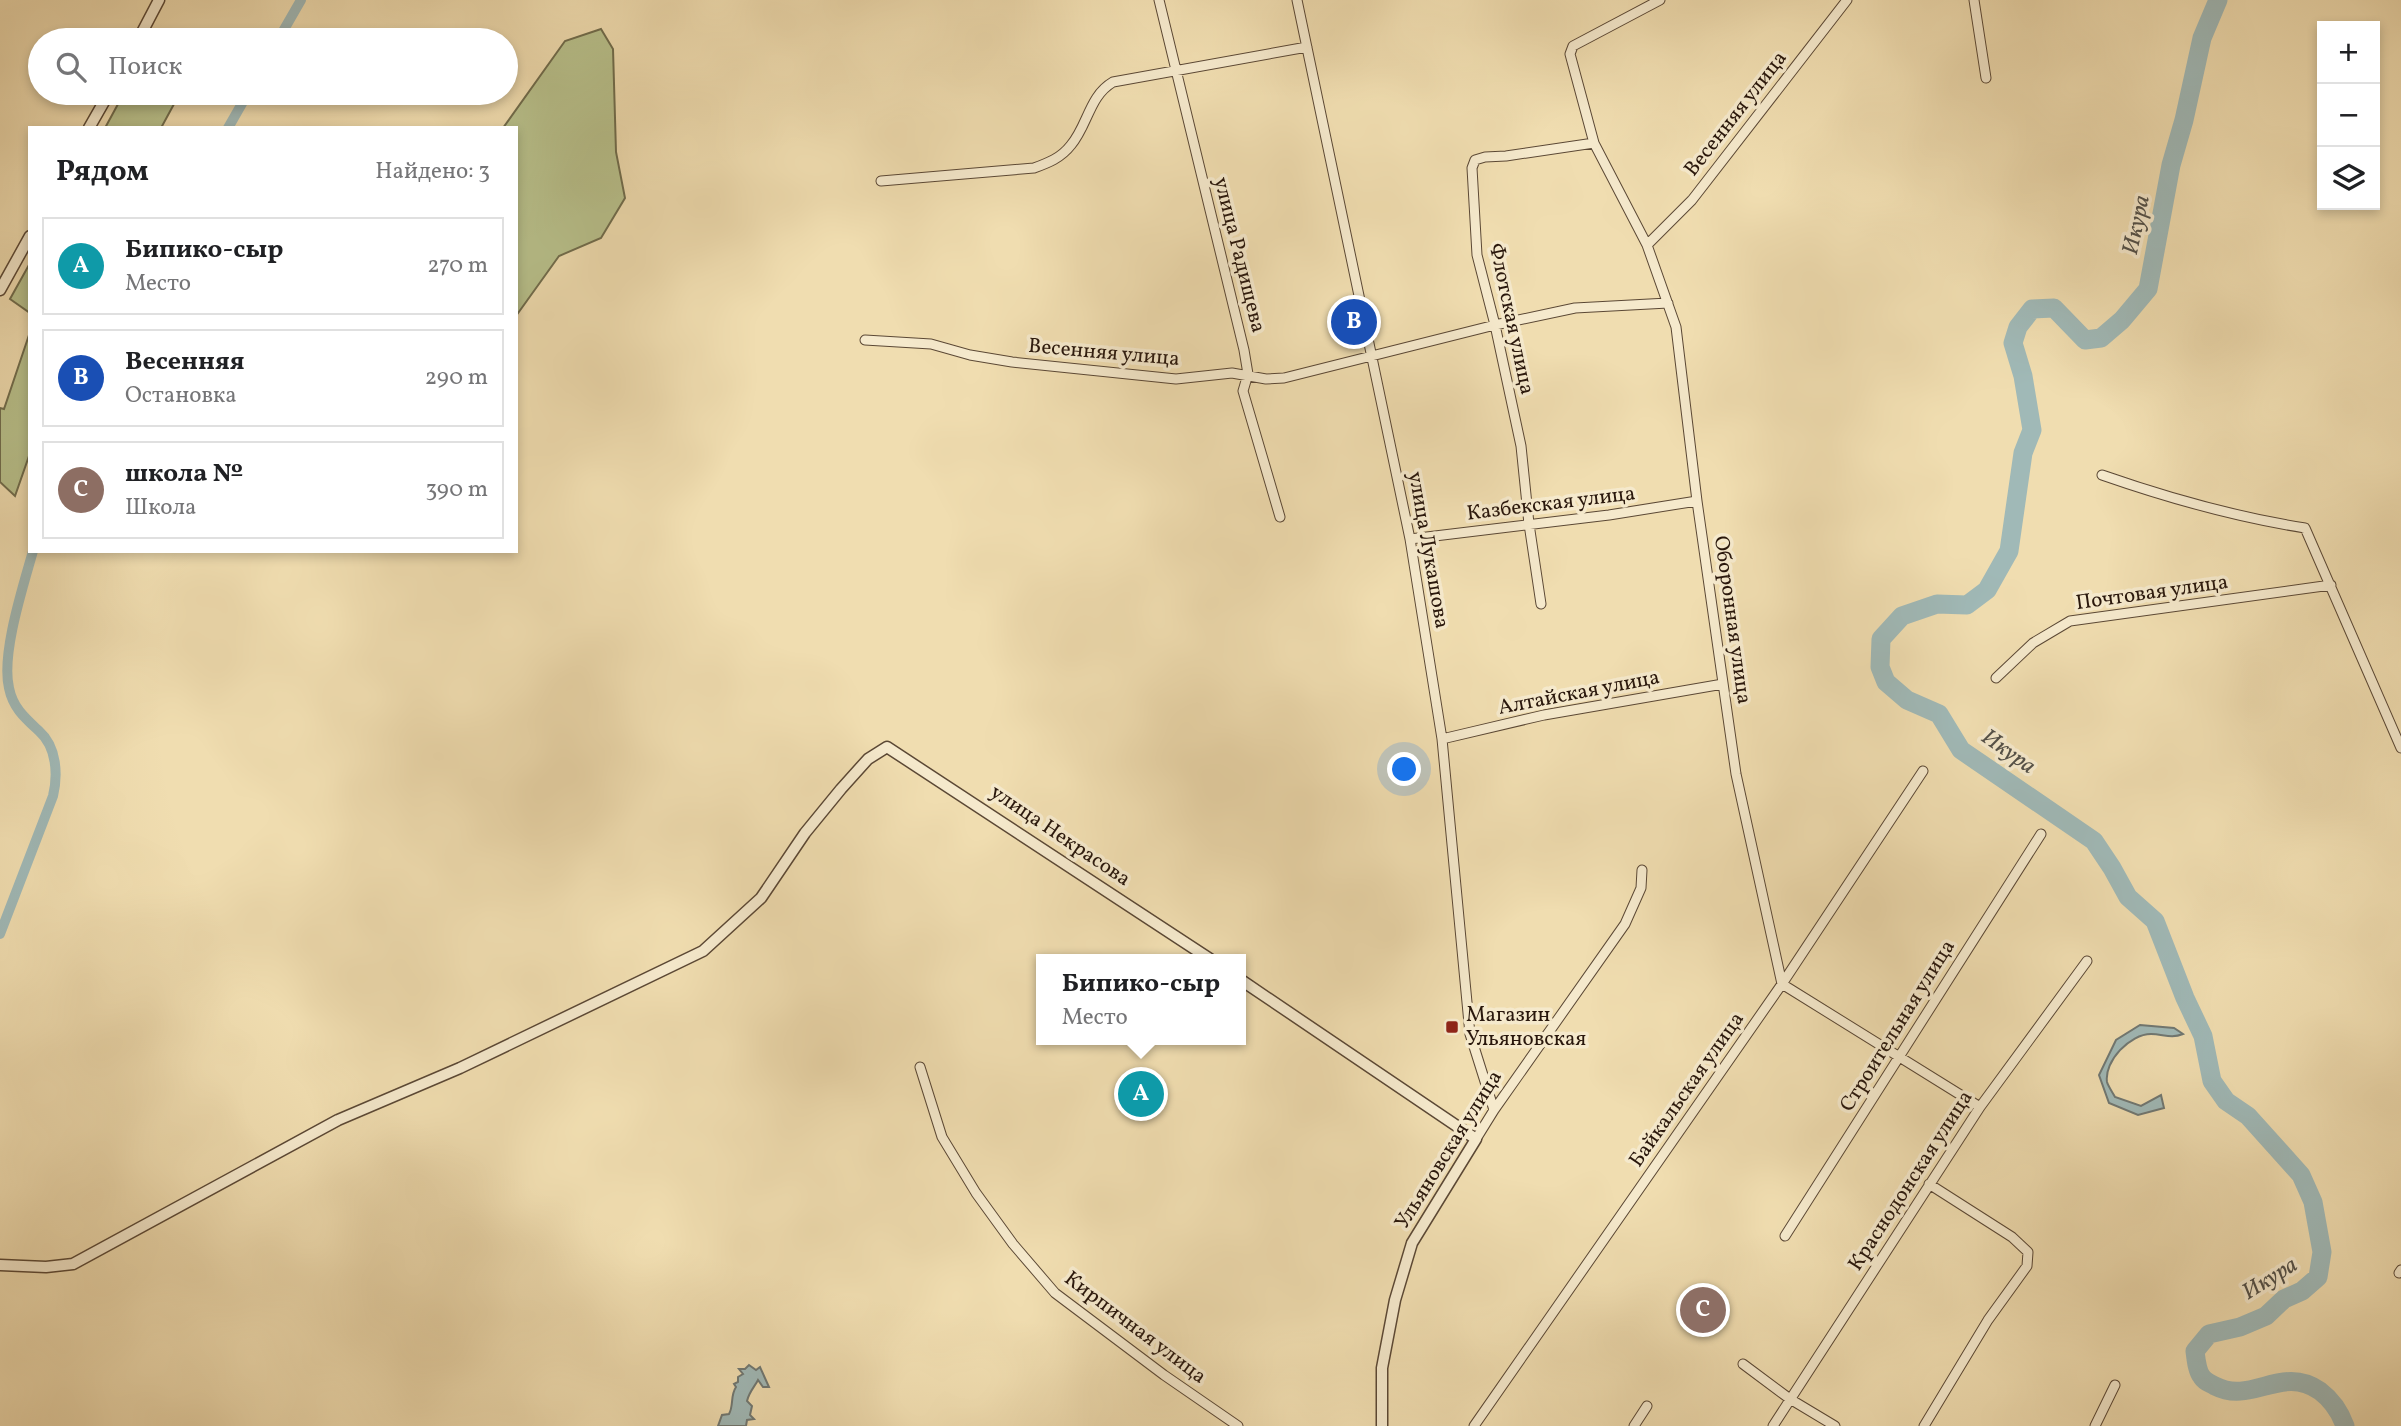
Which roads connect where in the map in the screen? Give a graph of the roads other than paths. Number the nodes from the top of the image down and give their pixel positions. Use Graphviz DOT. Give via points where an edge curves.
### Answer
graph roads {
  1 [pos="159,0"];
  2 [pos="1159,0"];
  3 [pos="1297,0"];
  4 [pos="1660,0"];
  5 [pos="1847,0"];
  6 [pos="1974,0"];
  7 [pos="144,28"];
  8 [pos="1307,47"];
  9 [pos="1176,69"];
  10 [pos="1986,78"];
  11 [pos="102,105"];
  12 [pos="90,126"];
  13 [pos="1594,143"];
  14 [pos="881,181"];
  15 [pos="28,240"];
  16 [pos="1647,245"];
  17 [pos="0,290"];
  18 [pos="1668,303"];
  19 [pos="1495,325"];
  20 [pos="865,340"];
  21 [pos="1373,357"];
  22 [pos="1248,374"];
  23 [pos="2102,475"];
  24 [pos="1697,501"];
  25 [pos="1280,517"];
  26 [pos="1528,524"];
  27 [pos="1410,539"];
  28 [pos="2331,585"];
  29 [pos="1541,604"];
  30 [pos="1996,678"];
  31 [pos="1723,684"];
  32 [pos="1442,739"];
  33 [pos="2401,748"];
  34 [pos="1923,771"];
  35 [pos="2041,834"];
  36 [pos="1642,870"];
  37 [pos="1202,954"];
  38 [pos="2087,961"];
  39 [pos="1246,983"];
  40 [pos="1782,984"];
  41 [pos="1899,1056"];
  42 [pos="920,1067"];
  43 [pos="1980,1107"];
  44 [pos="1494,1110"];
  45 [pos="1476,1139"];
  46 [pos="1928,1184"];
  47 [pos="1785,1236"];
  48 [pos="0,1265"];
  49 [pos="1742,1364"];
  50 [pos="2115,1385"];
  51 [pos="1790,1399"];
  52 [pos="1647,1406"];
  53 [pos="1238,1426"];
  54 [pos="1382,1426"];
  55 [pos="1474,1426"];
  56 [pos="1634,1426"];
  57 [pos="1773,1426"];
  58 [pos="1835,1426"];
  59 [pos="1924,1426"];
  60 [pos="2095,1426"];
  1 -- 7 [label="street"];
  2 -- 9 [label="street, улица Радищева"];
  3 -- 8 [label="street, улица Лукашова"];
  4 -- 13 [label="street, Оборонная улица" via="1573,46 1570,54"];
  5 -- 16 [label="street, Весенняя улица" via="1692,200"];
  6 -- 10 [label="street"];
  8 -- 9 [label="street"];
  8 -- 21 [label="street, улица Лукашова"];
  9 -- 14 [label="street" via="1103,88 1073,144 1034,168"];
  9 -- 22 [label="street, улица Радищева"];
  11 -- 12 [label="street"];
  13 -- 16 [label="street, Оборонная улица"];
  13 -- 19 [label="street, Флотская улица" via="1475,160 1471,180 1477,255"];
  15 -- 17 [label="street"];
  16 -- 18 [label="street, Оборонная улица"];
  18 -- 19 [label="street, Весенняя улица" via="1575,308"];
  18 -- 24 [label="street, Оборонная улица" via="1676,327"];
  19 -- 21 [label="street, Весенняя улица"];
  19 -- 26 [label="street, Флотская улица" via="1521,446"];
  20 -- 22 [label="street, Весенняя улица" via="931,344 1012,362 1176,379"];
  21 -- 22 [label="street, Весенняя улица" via="1284,377"];
  21 -- 27 [label="street, улица Лукашова"];
  22 -- 25 [label="street, улица Радищева" via="1243,391"];
  23 -- 28 [label="street" via="2252,519 2305,528"];
  24 -- 26 [label="street, Казбекская улица"];
  24 -- 31 [label="street, Оборонная улица"];
  26 -- 27 [label="street, Казбекская улица"];
  26 -- 29 [label="street, Флотская улица"];
  27 -- 32 [label="street, улица Лукашова"];
  28 -- 30 [label="street, Почтовая улица" via="2070,621 2033,643"];
  28 -- 33 [label="street"];
  31 -- 32 [label="street, Алтайская улица" via="1544,715"];
  31 -- 40 [label="street, Оборонная улица" via="1736,774"];
  32 -- 44 [label="street, улица Лукашова" via="1470,1034"];
  34 -- 40 [label="street, Байкальская улица"];
  35 -- 41 [label="street, Строительная улица"];
  36 -- 44 [label="street, Ульяновская улица" via="1641,888 1625,924"];
  37 -- 48 [label="street, улица Некрасова" via="887,747 867,759 841,789 761,898 703,951 460,1068 338,1120 73,1264"];
  38 -- 43 [label="street, Краснодонская улица"];
  39 -- 45 [label="street"];
  40 -- 41 [label="street"];
  40 -- 55 [label="street, Байкальская улица"];
  41 -- 43 [label="street"];
  41 -- 47 [label="street, Строительная улица"];
  42 -- 53 [label="street, Кирпичная улица" via="942,1137 976,1193 1055,1293"];
  43 -- 46 [label="street, Краснодонская улица"];
  44 -- 45 [label="street, Ульяновская улица"];
  45 -- 54 [label="street, Ульяновская улица" via="1412,1243 1382,1368"];
  46 -- 51 [label="street, Краснодонская улица"];
  46 -- 59 [label="street" via="2028,1252 2027,1266 1988,1320"];
  49 -- 51 [label="street"];
  50 -- 60 [label="street"];
  51 -- 57 [label="street, Краснодонская улица"];
  51 -- 58 [label="street"];
  52 -- 56 [label="street"];
}
